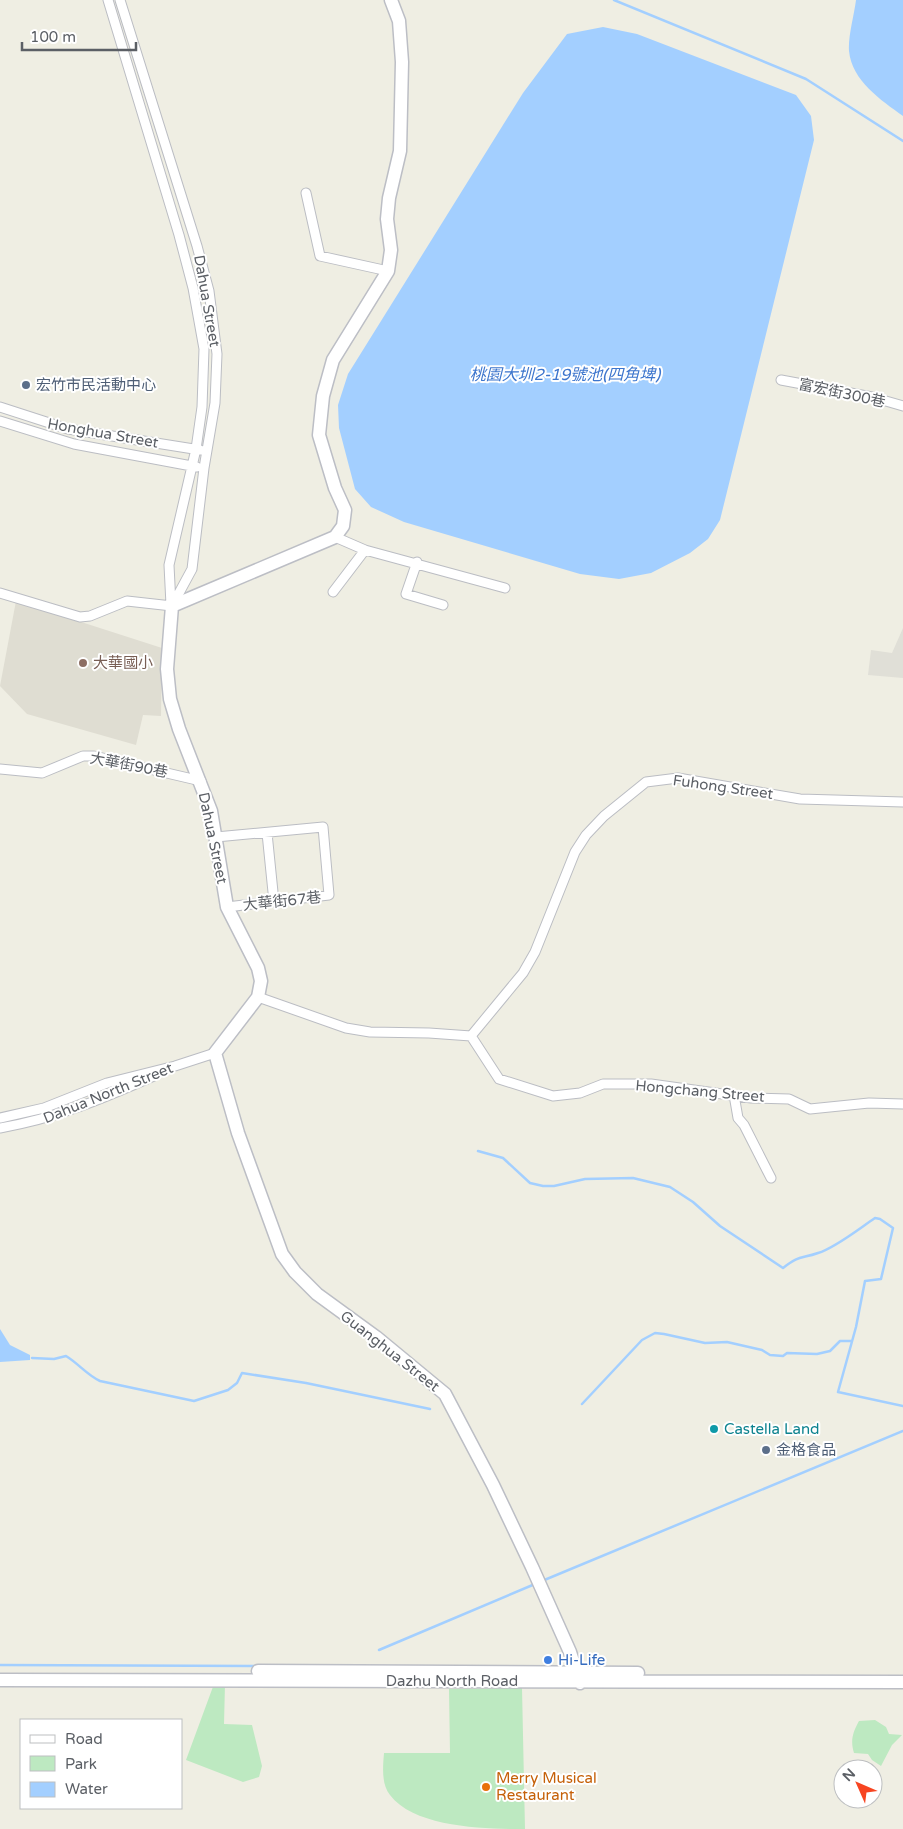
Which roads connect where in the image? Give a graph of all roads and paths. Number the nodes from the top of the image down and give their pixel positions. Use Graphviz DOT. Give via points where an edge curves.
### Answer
graph roads {
  1 [pos="108,0"];
  2 [pos="120,0"];
  3 [pos="392,0"];
  4 [pos="131,38"];
  5 [pos="120,41"];
  6 [pos="176,180"];
  7 [pos="163,183"];
  8 [pos="306,193"];
  9 [pos="388,272"];
  10 [pos="209,295"];
  11 [pos="195,300"];
  12 [pos="781,380"];
  13 [pos="903,406"];
  14 [pos="0,407"];
  15 [pos="35,420"];
  16 [pos="0,421"];
  17 [pos="30,432"];
  18 [pos="196,449"];
  19 [pos="208,452"];
  20 [pos="191,467"];
  21 [pos="204,468"];
  22 [pos="335,537"];
  23 [pos="365,550"];
  24 [pos="416,562"];
  25 [pos="505,588"];
  26 [pos="333,592"];
  27 [pos="0,593"];
  28 [pos="443,605"];
  29 [pos="172,606"];
  30 [pos="0,769"];
  31 [pos="201,781"];
  32 [pos="903,802"];
  33 [pos="268,833"];
  34 [pos="216,837"];
  35 [pos="274,902"];
  36 [pos="227,907"];
  37 [pos="258,997"];
  38 [pos="471,1036"];
  39 [pos="216,1053"];
  40 [pos="175,1066"];
  41 [pos="734,1095"];
  42 [pos="903,1104"];
  43 [pos="0,1118"];
  44 [pos="0,1128"];
  45 [pos="772,1178"];
  46 [pos="0,1673"];
  47 [pos="903,1674"];
  48 [pos="578,1677"];
  49 [pos="0,1680"];
  50 [pos="903,1682"];
  1 -- 5 [label="street, Dahua Street"];
  2 -- 4 [label="street, Dahua Street"];
  3 -- 9 [label="street" via="399,21 402,62 400,151 387,219 391,250"];
  4 -- 5 [label="street"];
  4 -- 6 [label="street, Dahua Street"];
  5 -- 7 [label="street, Dahua Street"];
  6 -- 7 [label="street"];
  6 -- 10 [label="street, Dahua Street"];
  7 -- 11 [label="street, Dahua Street"];
  8 -- 9 [label="street" via="320,256"];
  9 -- 22 [label="street" via="333,360 323,396 319,435 345,510 343,526"];
  10 -- 11 [label="street"];
  10 -- 19 [label="street, Dahua Street" via="217,354 216,403"];
  11 -- 18 [label="street, Dahua Street" via="204,349 202,407"];
  12 -- 13 [label="street, 富宏街300巷"];
  14 -- 15 [label="street, Honghua Street"];
  15 -- 17 [label="street"];
  15 -- 18 [label="street, Honghua Street" via="68,429"];
  16 -- 17 [label="street, Honghua Street"];
  17 -- 20 [label="street, Honghua Street"];
  18 -- 19 [label="street, Honghua Street"];
  18 -- 20 [label="street, Dahua Street"];
  19 -- 21 [label="street, Dahua Street"];
  20 -- 21 [label="street, Honghua Street"];
  20 -- 29 [label="street, Dahua Street" via="169,566"];
  21 -- 29 [label="street, Dahua Street" via="192,569"];
  22 -- 23 [label="street"];
  22 -- 29 [label="street"];
  23 -- 24 [label="street"];
  23 -- 26 [label="street"];
  24 -- 25 [label="street"];
  24 -- 28 [label="street" via="406,594"];
  27 -- 29 [label="street" via="80,616 90,616 127,601"];
  29 -- 31 [label="street, Dahua Street" via="168,669 170,699"];
  30 -- 31 [label="street, 大華街90巷" via="42,772 83,756 94,756"];
  31 -- 34 [label="street, Dahua Street"];
  32 -- 38 [label="street, Fuhong Street" via="800,799 678,778 646,782 586,835 575,852 535,952 523,973"];
  33 -- 34 [label="street"];
  33 -- 35 [label="street"];
  33 -- 35 [label="street, 大華街67巷" via="324,827 329,895"];
  34 -- 36 [label="street, Dahua Street"];
  35 -- 36 [label="street, 大華街67巷"];
  36 -- 37 [label="street, Dahua Street" via="258,968 261,981"];
  37 -- 38 [label="street" via="346,1028"];
  37 -- 39 [label="street"];
  38 -- 41 [label="street, Hongchang Street" via="499,1079 553,1096 580,1093 603,1084 642,1084"];
  39 -- 40 [label="street, Dahua North Street"];
  39 -- 48 [label="street, Guanghua Street" via="238,1133 282,1254 317,1294 445,1394 518,1536"];
  40 -- 43 [label="street" via="108,1083 44,1108"];
  40 -- 44 [label="street, Dahua North Street" via="107,1097 40,1121"];
  41 -- 42 [label="street, Hongchang Street" via="789,1099 810,1109 869,1102"];
  41 -- 45 [label="street" via="738,1118"];
  46 -- 48 [label="street, Dazhu North Road"];
  47 -- 48 [label="street, Dazhu North Road"];
  48 -- 49 [label="street, Dazhu North Road"];
  48 -- 50 [label="street, Dazhu North Road"];
}
